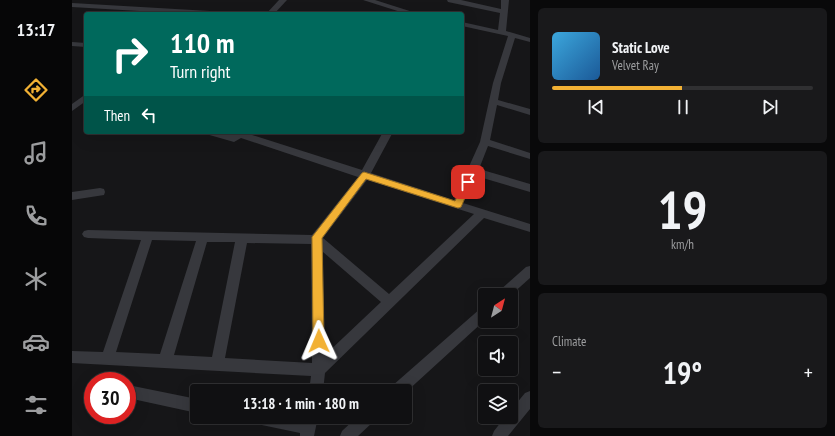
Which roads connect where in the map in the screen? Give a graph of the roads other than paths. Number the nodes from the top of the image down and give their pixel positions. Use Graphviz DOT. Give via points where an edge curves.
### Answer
graph roads {
  1 [pos="79,0"];
  2 [pos="283,0"];
  3 [pos="367,0"];
  4 [pos="451,0"];
  5 [pos="504,0"];
  6 [pos="72,5"];
  7 [pos="157,12"];
  8 [pos="272,12"];
  9 [pos="408,12"];
  10 [pos="505,12"];
  11 [pos="464,24"];
  12 [pos="507,34"];
  13 [pos="530,40"];
  14 [pos="79,45"];
  15 [pos="72,52"];
  16 [pos="84,99"];
  17 [pos="493,100"];
  18 [pos="72,108"];
  19 [pos="530,112"];
  20 [pos="216,134"];
  21 [pos="239,134"];
  22 [pos="239,134"];
  23 [pos="387,134"];
  24 [pos="485,142"];
  25 [pos="530,156"];
  26 [pos="473,171"];
  27 [pos="364,175"];
  28 [pos="530,188"];
  29 [pos="100,192"];
  30 [pos="72,196"];
  31 [pos="458,205"];
  32 [pos="482,213"];
  33 [pos="530,228"];
  34 [pos="88,234"];
  35 [pos="148,236"];
  36 [pos="203,237"];
  37 [pos="242,238"];
  38 [pos="317,240"];
  39 [pos="530,271"];
  40 [pos="511,288"];
  41 [pos="390,302"];
  42 [pos="478,318"];
  43 [pos="72,357"];
  44 [pos="107,358"];
  45 [pos="165,361"];
  46 [pos="217,364"];
  47 [pos="319,370"];
  48 [pos="317,384"];
  49 [pos="405,384"];
  50 [pos="136,395"];
  51 [pos="530,398"];
  52 [pos="190,405"];
  53 [pos="293,424"];
  54 [pos="360,424"];
  55 [pos="309,427"];
  56 [pos="347,436"];
  57 [pos="499,436"];
  1 -- 6 [label="street"];
  2 -- 8 [label="street"];
  3 -- 9 [label="street"];
  4 -- 10 [label="street"];
  5 -- 10 [label="street"];
  6 -- 7 [label="street"];
  10 -- 12 [label="street"];
  11 -- 12 [label="street"];
  12 -- 13 [label="street"];
  12 -- 17 [label="street"];
  14 -- 15 [label="street"];
  16 -- 18 [label="street"];
  17 -- 19 [label="street"];
  17 -- 24 [label="street"];
  20 -- 22 [label="street" via="234,139"];
  21 -- 27 [label="street"];
  23 -- 27 [label="street"];
  24 -- 25 [label="street"];
  24 -- 26 [label="street"];
  26 -- 28 [label="street"];
  26 -- 31 [label="street"];
  27 -- 31 [label="street"];
  27 -- 38 [label="street"];
  29 -- 30 [label="street"];
  31 -- 32 [label="street"];
  32 -- 33 [label="street"];
  32 -- 41 [label="street"];
  34 -- 35 [label="street"];
  35 -- 36 [label="street"];
  35 -- 44 [label="street"];
  36 -- 37 [label="street"];
  36 -- 45 [label="street"];
  37 -- 38 [label="street"];
  37 -- 46 [label="street"];
  38 -- 41 [label="street"];
  38 -- 47 [label="street"];
  39 -- 40 [label="street"];
  41 -- 47 [label="street"];
  42 -- 49 [label="street"];
  43 -- 44 [label="street"];
  44 -- 45 [label="street"];
  45 -- 46 [label="street"];
  46 -- 47 [label="street"];
  47 -- 48 [label="street"];
  50 -- 52 [label="street"];
  51 -- 57 [label="street"];
  53 -- 55 [label="street"];
  54 -- 56 [label="street"];
}
